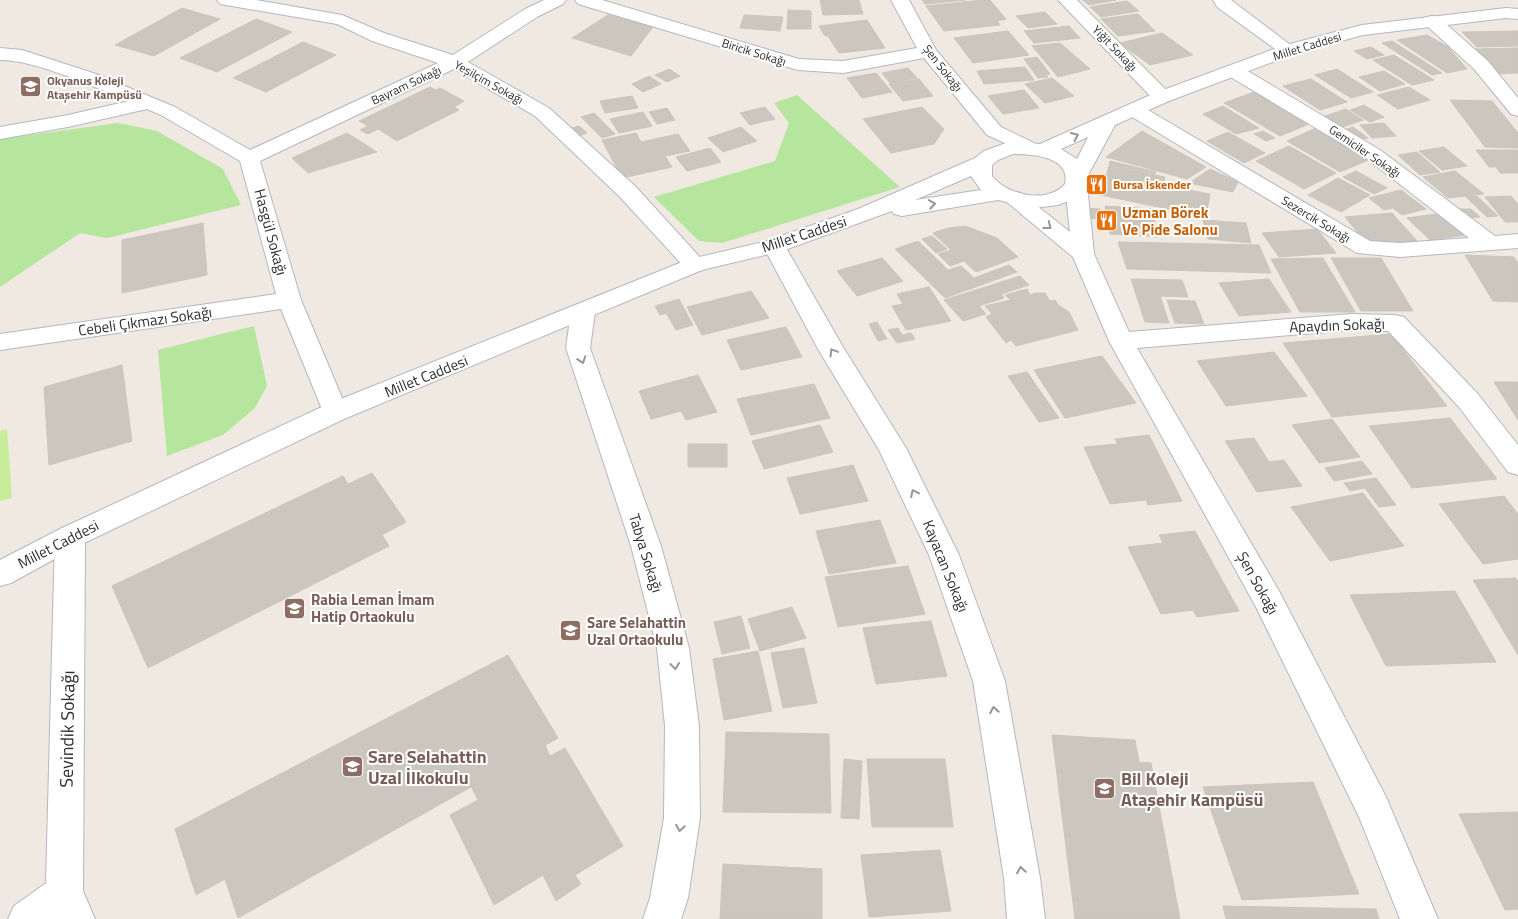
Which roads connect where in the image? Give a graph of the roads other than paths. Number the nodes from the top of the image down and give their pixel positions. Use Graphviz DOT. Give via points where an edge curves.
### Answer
graph roads {
  1 [pos="226,0"];
  2 [pos="556,0"];
  3 [pos="584,0"];
  4 [pos="900,0"];
  5 [pos="1068,0"];
  6 [pos="1222,0"];
  7 [pos="1515,14"];
  8 [pos="1432,21"];
  9 [pos="1288,50"];
  10 [pos="928,52"];
  11 [pos="0,54"];
  12 [pos="455,62"];
  13 [pos="1234,71"];
  14 [pos="1162,97"];
  15 [pos="148,103"];
  16 [pos="1518,110"];
  17 [pos="1136,111"];
  18 [pos="1107,121"];
  19 [pos="994,132"];
  20 [pos="0,133"];
  21 [pos="1036,149"];
  22 [pos="249,158"];
  23 [pos="985,159"];
  24 [pos="1077,181"];
  25 [pos="1006,196"];
  26 [pos="866,214"];
  27 [pos="1518,241"];
  28 [pos="1489,242"];
  29 [pos="774,246"];
  30 [pos="1083,254"];
  31 [pos="695,265"];
  32 [pos="290,300"];
  33 [pos="583,312"];
  34 [pos="1120,341"];
  35 [pos="0,342"];
  36 [pos="335,412"];
  37 [pos="1518,465"];
  38 [pos="70,537"];
  39 [pos="0,574"];
  40 [pos="70,906"];
  41 [pos="27,919"];
  42 [pos="662,919"];
  43 [pos="1026,919"];
  44 [pos="1419,919"];
  1 -- 12 [label="street, Yeşilçim Sokağı" via="342,20 378,37"];
  2 -- 12 [label="street, Bayram Sokağı"];
  3 -- 10 [label="street, Biricik Sokağı" via="798,64 843,67"];
  4 -- 10 [label="street, Şen Sokağı"];
  5 -- 14 [label="street, Yiğit Sokağı"];
  6 -- 9 [label="street"];
  7 -- 8 [label="street, Millet Caddesi"];
  8 -- 9 [label="street, Millet Caddesi" via="1362,30"];
  8 -- 16 [label="street" via="1481,65"];
  9 -- 13 [label="street, Millet Caddesi"];
  10 -- 19 [label="street, Şen Sokağı"];
  11 -- 15 [label="street" via="16,54 89,78"];
  12 -- 22 [label="street, Bayram Sokağı"];
  12 -- 31 [label="street, Yeşilçim Sokağı" via="542,112 628,192"];
  13 -- 14 [label="street, Millet Caddesi"];
  13 -- 28 [label="street, Gemiciler Sokağı" via="1373,154"];
  14 -- 17 [label="street, Millet Caddesi"];
  15 -- 20 [label="street"];
  15 -- 22 [label="street"];
  17 -- 18 [label="street, Millet Caddesi"];
  17 -- 28 [label="street, Sezercik Sokağı" via="1365,248 1400,250"];
  21 -- 18 [label="street, Millet Caddesi, one-way"];
  18 -- 24 [label="street"];
  19 -- 21 [label="street, Şen Sokağı"];
  19 -- 23 [label="street"];
  21 -- 23 [label="street" via="999,150"];
  21 -- 24 [label="street, Şen Sokağı" via="1067,161 1074,169"];
  22 -- 32 [label="street, Hasgül Sokağı"];
  23 -- 25 [label="street, Şen Sokağı" via="980,171 983,179"];
  23 -- 26 [label="street"];
  24 -- 25 [label="street" via="1070,193 1059,198 1037,201"];
  24 -- 30 [label="street, Şen Sokağı"];
  26 -- 25 [label="street, one-way"];
  25 -- 30 [label="street, Şen Sokağı, one-way"];
  26 -- 29 [label="street, Millet Caddesi"];
  27 -- 28 [label="street, Sezercik Sokağı"];
  29 -- 31 [label="street, Millet Caddesi"];
  43 -- 29 [label="street, Kayacan Sokağı, one-way" via="989,681 944,554 892,448 831,349"];
  30 -- 34 [label="street, Şen Sokağı"];
  31 -- 33 [label="street, Millet Caddesi"];
  32 -- 35 [label="street, Cebeli Çıkmazı Sokağı"];
  32 -- 36 [label="street, Hasgül Sokağı"];
  33 -- 36 [label="street, Millet Caddesi"];
  33 -- 42 [label="street, Tabya Sokağı, one-way" via="578,348 646,546 673,648 682,726 682,818 669,898"];
  34 -- 37 [label="street, Apaydın Sokağı" via="1352,322 1396,323 1468,400"];
  34 -- 44 [label="street, Şen Sokağı" via="1268,600 1373,809"];
  36 -- 38 [label="street, Millet Caddesi"];
  38 -- 39 [label="street, Millet Caddesi"];
  38 -- 40 [label="street, Sevindik Sokağı"];
  40 -- 41 [label="street"];
}
